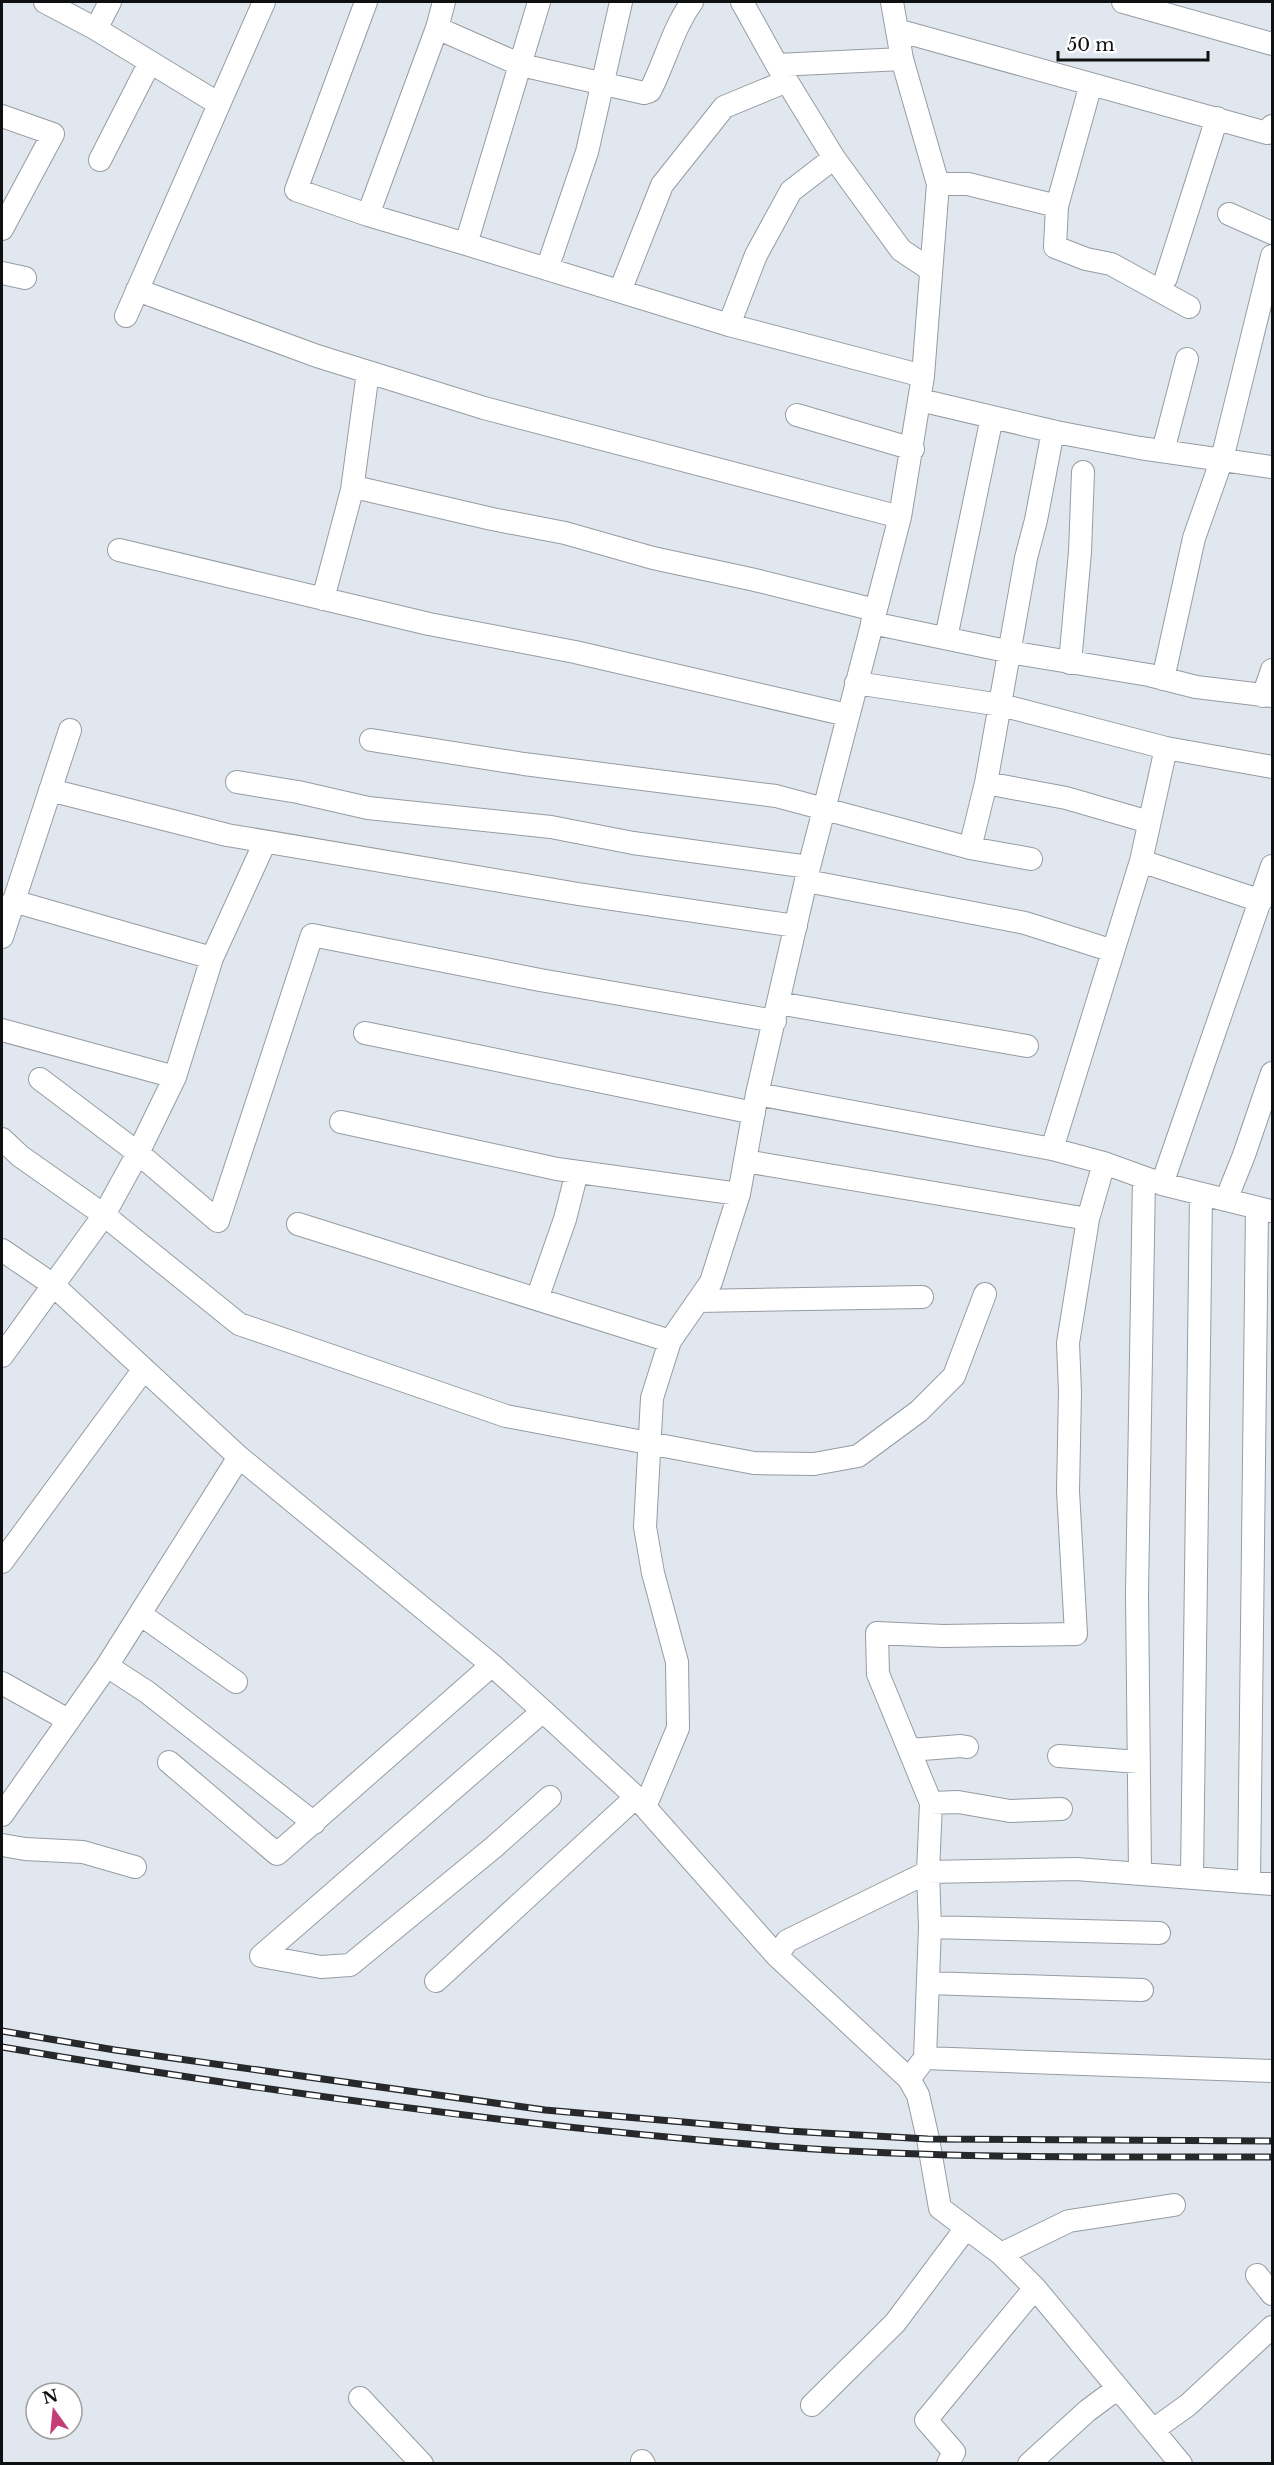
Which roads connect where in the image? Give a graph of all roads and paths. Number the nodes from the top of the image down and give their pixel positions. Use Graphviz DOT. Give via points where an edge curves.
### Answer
graph roads {
  1 [pos="45,2"];
  2 [pos="110,2"];
  3 [pos="264,2"];
  4 [pos="366,2"];
  5 [pos="444,2"];
  6 [pos="539,2"];
  7 [pos="621,2"];
  8 [pos="692,2"];
  9 [pos="742,2"];
  10 [pos="892,2"];
  11 [pos="1124,2"];
  12 [pos="437,28"];
  13 [pos="96,29"];
  14 [pos="897,30"];
  15 [pos="1272,44"];
  16 [pos="902,59"];
  17 [pos="150,62"];
  18 [pos="521,65"];
  19 [pos="782,73"];
  20 [pos="601,83"];
  21 [pos="1091,84"];
  22 [pos="219,104"];
  23 [pos="2,116"];
  24 [pos="1217,118"];
  25 [pos="1272,126"];
  26 [pos="834,158"];
  27 [pos="100,160"];
  28 [pos="938,184"];
  29 [pos="9,199"];
  30 [pos="1057,206"];
  31 [pos="1229,214"];
  32 [pos="368,215"];
  33 [pos="2,230"];
  34 [pos="1272,233"];
  35 [pos="466,244"];
  36 [pos="1272,256"];
  37 [pos="547,269"];
  38 [pos="931,270"];
  39 [pos="2,273"];
  40 [pos="25,278"];
  41 [pos="1166,278"];
  42 [pos="137,290"];
  43 [pos="620,291"];
  44 [pos="1190,307"];
  45 [pos="126,316"];
  46 [pos="729,325"];
  47 [pos="1187,359"];
  48 [pos="368,372"];
  49 [pos="923,376"];
  50 [pos="920,400"];
  51 [pos="797,415"];
  52 [pos="992,417"];
  53 [pos="1053,431"];
  54 [pos="913,449"];
  55 [pos="1163,451"];
  56 [pos="1222,459"];
  57 [pos="1272,467"];
  58 [pos="1083,472"];
  59 [pos="352,490"];
  60 [pos="900,517"];
  61 [pos="119,550"];
  62 [pos="323,599"];
  63 [pos="873,616"];
  64 [pos="946,638"];
  65 [pos="1009,652"];
  66 [pos="1070,663"];
  67 [pos="1272,670"];
  68 [pos="1163,679"];
  69 [pos="856,683"];
  70 [pos="1268,696"];
  71 [pos="1001,705"];
  72 [pos="847,715"];
  73 [pos="70,730"];
  74 [pos="371,740"];
  75 [pos="1166,747"];
  76 [pos="1272,767"];
  77 [pos="237,782"];
  78 [pos="986,783"];
  79 [pos="50,790"];
  80 [pos="824,810"];
  81 [pos="1149,822"];
  82 [pos="265,842"];
  83 [pos="970,848"];
  84 [pos="1031,859"];
  85 [pos="1141,861"];
  86 [pos="1272,866"];
  87 [pos="808,874"];
  88 [pos="1261,901"];
  89 [pos="13,902"];
  90 [pos="796,926"];
  91 [pos="2,937"];
  92 [pos="1113,951"];
  93 [pos="212,958"];
  94 [pos="776,1012"];
  95 [pos="2,1030"];
  96 [pos="365,1033"];
  97 [pos="1027,1046"];
  98 [pos="1272,1073"];
  99 [pos="175,1077"];
  100 [pos="40,1079"];
  101 [pos="756,1103"];
  102 [pos="340,1122"];
  103 [pos="2,1138"];
  104 [pos="1052,1149"];
  105 [pos="138,1153"];
  106 [pos="745,1161"];
  107 [pos="1104,1163"];
  108 [pos="577,1172"];
  109 [pos="1153,1181"];
  110 [pos="739,1194"];
  111 [pos="1201,1194"];
  112 [pos="1226,1200"];
  113 [pos="1265,1210"];
  114 [pos="104,1215"];
  115 [pos="1088,1219"];
  116 [pos="298,1224"];
  117 [pos="2,1250"];
  118 [pos="52,1284"];
  119 [pos="985,1294"];
  120 [pos="922,1298"];
  121 [pos="537,1299"];
  122 [pos="698,1301"];
  123 [pos="670,1341"];
  124 [pos="2,1356"];
  125 [pos="144,1369"];
  126 [pos="651,1444"];
  127 [pos="239,1458"];
  128 [pos="2,1562"];
  129 [pos="140,1614"];
  130 [pos="492,1665"];
  131 [pos="107,1666"];
  132 [pos="236,1682"];
  133 [pos="2,1683"];
  134 [pos="543,1711"];
  135 [pos="68,1720"];
  136 [pos="968,1747"];
  137 [pos="910,1750"];
  138 [pos="1059,1756"];
  139 [pos="169,1762"];
  140 [pos="1138,1762"];
  141 [pos="550,1797"];
  142 [pos="641,1802"];
  143 [pos="931,1803"];
  144 [pos="1061,1809"];
  145 [pos="2,1815"];
  146 [pos="314,1823"];
  147 [pos="2,1845"];
  148 [pos="135,1867"];
  149 [pos="928,1872"];
  150 [pos="1140,1873"];
  151 [pos="1192,1877"];
  152 [pos="1249,1882"];
  153 [pos="1272,1884"];
  154 [pos="930,1927"];
  155 [pos="1158,1933"];
  156 [pos="777,1956"];
  157 [pos="436,1980"];
  158 [pos="928,1983"];
  159 [pos="1142,1990"];
  160 [pos="925,2058"];
  161 [pos="1272,2071"];
  162 [pos="909,2079"];
  163 [pos="1174,2205"];
  164 [pos="966,2228"];
  165 [pos="1001,2254"];
  166 [pos="1257,2275"];
  167 [pos="1035,2288"];
  168 [pos="1272,2294"];
  169 [pos="1272,2326"];
  170 [pos="1118,2388"];
  171 [pos="360,2398"];
  172 [pos="812,2404"];
  173 [pos="1153,2430"];
  174 [pos="422,2463"];
  175 [pos="948,2463"];
  176 [pos="1029,2463"];
  177 [pos="1181,2463"];
  1 -- 13 [label="street"];
  2 -- 13 [label="street"];
  3 -- 22 [label="street"];
  4 -- 32 [label="street" via="296,190"];
  5 -- 12 [label="street"];
  6 -- 18 [label="street"];
  7 -- 20 [label="street"];
  8 -- 20 [label="street" via="682,15 650,91 634,92"];
  9 -- 19 [label="street"];
  10 -- 14 [label="street"];
  11 -- 15 [label="street"];
  12 -- 18 [label="street"];
  12 -- 32 [label="street"];
  13 -- 17 [label="street"];
  14 -- 16 [label="street"];
  14 -- 21 [label="street"];
  16 -- 19 [label="street"];
  16 -- 28 [label="street"];
  17 -- 22 [label="street"];
  17 -- 27 [label="street"];
  18 -- 20 [label="street"];
  18 -- 35 [label="street"];
  19 -- 26 [label="street"];
  19 -- 43 [label="street" via="724,107 662,185"];
  20 -- 37 [label="street" via="587,152"];
  21 -- 24 [label="street"];
  21 -- 30 [label="street"];
  22 -- 42 [label="street"];
  23 -- 29 [label="street" via="53,134"];
  24 -- 25 [label="street" via="1268,133"];
  24 -- 41 [label="street"];
  26 -- 38 [label="street" via="901,250"];
  26 -- 46 [label="street" via="792,191 756,255"];
  28 -- 30 [label="street" via="968,184"];
  28 -- 38 [label="street"];
  29 -- 33 [label="street"];
  30 -- 44 [label="street" via="1055,247 1111,264"];
  31 -- 34 [label="street"];
  32 -- 35 [label="street"];
  35 -- 37 [label="street"];
  36 -- 56 [label="street"];
  37 -- 43 [label="street"];
  38 -- 49 [label="street"];
  39 -- 40 [label="street"];
  42 -- 45 [label="street"];
  42 -- 48 [label="street"];
  43 -- 46 [label="street"];
  46 -- 49 [label="street"];
  47 -- 55 [label="street"];
  48 -- 59 [label="street"];
  48 -- 60 [label="street" via="484,408"];
  49 -- 50 [label="street"];
  50 -- 52 [label="street"];
  50 -- 54 [label="street"];
  51 -- 54 [label="street"];
  52 -- 53 [label="street"];
  52 -- 64 [label="street"];
  53 -- 55 [label="street"];
  53 -- 65 [label="street"];
  54 -- 60 [label="street"];
  55 -- 56 [label="street"];
  56 -- 57 [label="street"];
  56 -- 68 [label="street" via="1194,538"];
  58 -- 66 [label="street"];
  59 -- 62 [label="street"];
  59 -- 63 [label="street" via="363,489 565,533 653,558 755,580"];
  60 -- 63 [label="street"];
  61 -- 62 [label="street"];
  62 -- 72 [label="street"];
  63 -- 64 [label="street"];
  63 -- 69 [label="street"];
  64 -- 65 [label="street"];
  65 -- 66 [label="street"];
  65 -- 71 [label="street"];
  66 -- 68 [label="street"];
  67 -- 70 [label="street"];
  68 -- 70 [label="street"];
  69 -- 71 [label="street"];
  69 -- 72 [label="street"];
  71 -- 75 [label="street"];
  71 -- 78 [label="street"];
  72 -- 80 [label="street"];
  73 -- 79 [label="street"];
  74 -- 80 [label="street" via="776,796"];
  75 -- 76 [label="street"];
  75 -- 81 [label="street"];
  77 -- 87 [label="street" via="368,808 551,827"];
  78 -- 81 [label="street" via="1066,798"];
  78 -- 83 [label="street"];
  79 -- 82 [label="street"];
  79 -- 89 [label="street"];
  80 -- 83 [label="street"];
  80 -- 87 [label="street"];
  81 -- 85 [label="street"];
  82 -- 90 [label="street" via="555,891"];
  82 -- 93 [label="street"];
  83 -- 84 [label="street"];
  85 -- 88 [label="street"];
  85 -- 92 [label="street"];
  86 -- 88 [label="street"];
  87 -- 90 [label="street"];
  87 -- 92 [label="street" via="1025,923"];
  88 -- 109 [label="street"];
  89 -- 91 [label="street"];
  89 -- 93 [label="street"];
  90 -- 94 [label="street"];
  92 -- 104 [label="street"];
  93 -- 99 [label="street"];
  94 -- 97 [label="street"];
  94 -- 101 [label="street"];
  94 -- 105 [label="street" via="312,935 218,1221"];
  95 -- 99 [label="street"];
  96 -- 101 [label="street"];
  98 -- 112 [label="street"];
  99 -- 105 [label="street"];
  100 -- 105 [label="street"];
  101 -- 104 [label="street"];
  101 -- 106 [label="street"];
  102 -- 108 [label="street"];
  103 -- 114 [label="street" via="20,1156"];
  104 -- 107 [label="street"];
  105 -- 114 [label="street"];
  106 -- 110 [label="street"];
  106 -- 115 [label="street"];
  107 -- 109 [label="street"];
  107 -- 115 [label="street"];
  108 -- 110 [label="street"];
  108 -- 121 [label="street"];
  109 -- 111 [label="street"];
  109 -- 140 [label="street" via="1137,1594"];
  110 -- 122 [label="street" via="711,1282"];
  111 -- 112 [label="street"];
  111 -- 151 [label="street"];
  112 -- 113 [label="street"];
  113 -- 152 [label="street"];
  114 -- 118 [label="street"];
  114 -- 126 [label="street" via="239,1324 506,1416"];
  115 -- 137 [label="street" via="1068,1343 1068,1491 1077,1634 877,1633 878,1674"];
  116 -- 121 [label="street"];
  117 -- 118 [label="street"];
  118 -- 124 [label="street"];
  118 -- 125 [label="street"];
  119 -- 126 [label="street" via="954,1376 919,1411 858,1456 814,1464 754,1463"];
  120 -- 122 [label="street"];
  121 -- 123 [label="street"];
  122 -- 123 [label="street"];
  123 -- 126 [label="street" via="652,1398"];
  125 -- 127 [label="street"];
  125 -- 128 [label="street"];
  126 -- 142 [label="street" via="645,1527 677,1662 678,1728"];
  127 -- 129 [label="street"];
  127 -- 130 [label="street"];
  129 -- 131 [label="street"];
  129 -- 132 [label="street"];
  130 -- 134 [label="street"];
  130 -- 146 [label="street"];
  131 -- 135 [label="street"];
  131 -- 146 [label="street" via="147,1692"];
  133 -- 135 [label="street"];
  134 -- 141 [label="street" via="261,1956 321,1967 350,1965"];
  134 -- 142 [label="street"];
  135 -- 145 [label="street"];
  136 -- 137 [label="street"];
  137 -- 143 [label="street"];
  138 -- 140 [label="street"];
  139 -- 146 [label="street" via="277,1854"];
  140 -- 150 [label="street"];
  142 -- 156 [label="street"];
  142 -- 157 [label="street"];
  143 -- 144 [label="street" via="958,1802 1010,1811"];
  143 -- 149 [label="street"];
  147 -- 148 [label="street" via="83,1852"];
  149 -- 150 [label="street" via="1076,1869"];
  149 -- 154 [label="street"];
  149 -- 156 [label="street" via="787,1941"];
  150 -- 151 [label="street"];
  151 -- 152 [label="street"];
  152 -- 153 [label="street"];
  154 -- 155 [label="street"];
  154 -- 158 [label="street"];
  156 -- 162 [label="street"];
  158 -- 159 [label="street"];
  158 -- 160 [label="street"];
  160 -- 161 [label="street"];
  160 -- 162 [label="street"];
  162 -- 164 [label="street" via="918,2095 939,2208"];
  163 -- 165 [label="street" via="1069,2221"];
  164 -- 165 [label="street"];
  164 -- 172 [label="street" via="895,2323"];
  165 -- 167 [label="street"];
  166 -- 168 [label="street"];
  167 -- 170 [label="street"];
  167 -- 175 [label="street" via="926,2420 954,2452"];
  169 -- 173 [label="street" via="1188,2405"];
  170 -- 173 [label="street"];
  170 -- 176 [label="street"];
  171 -- 174 [label="street"];
  173 -- 177 [label="street"];
}
